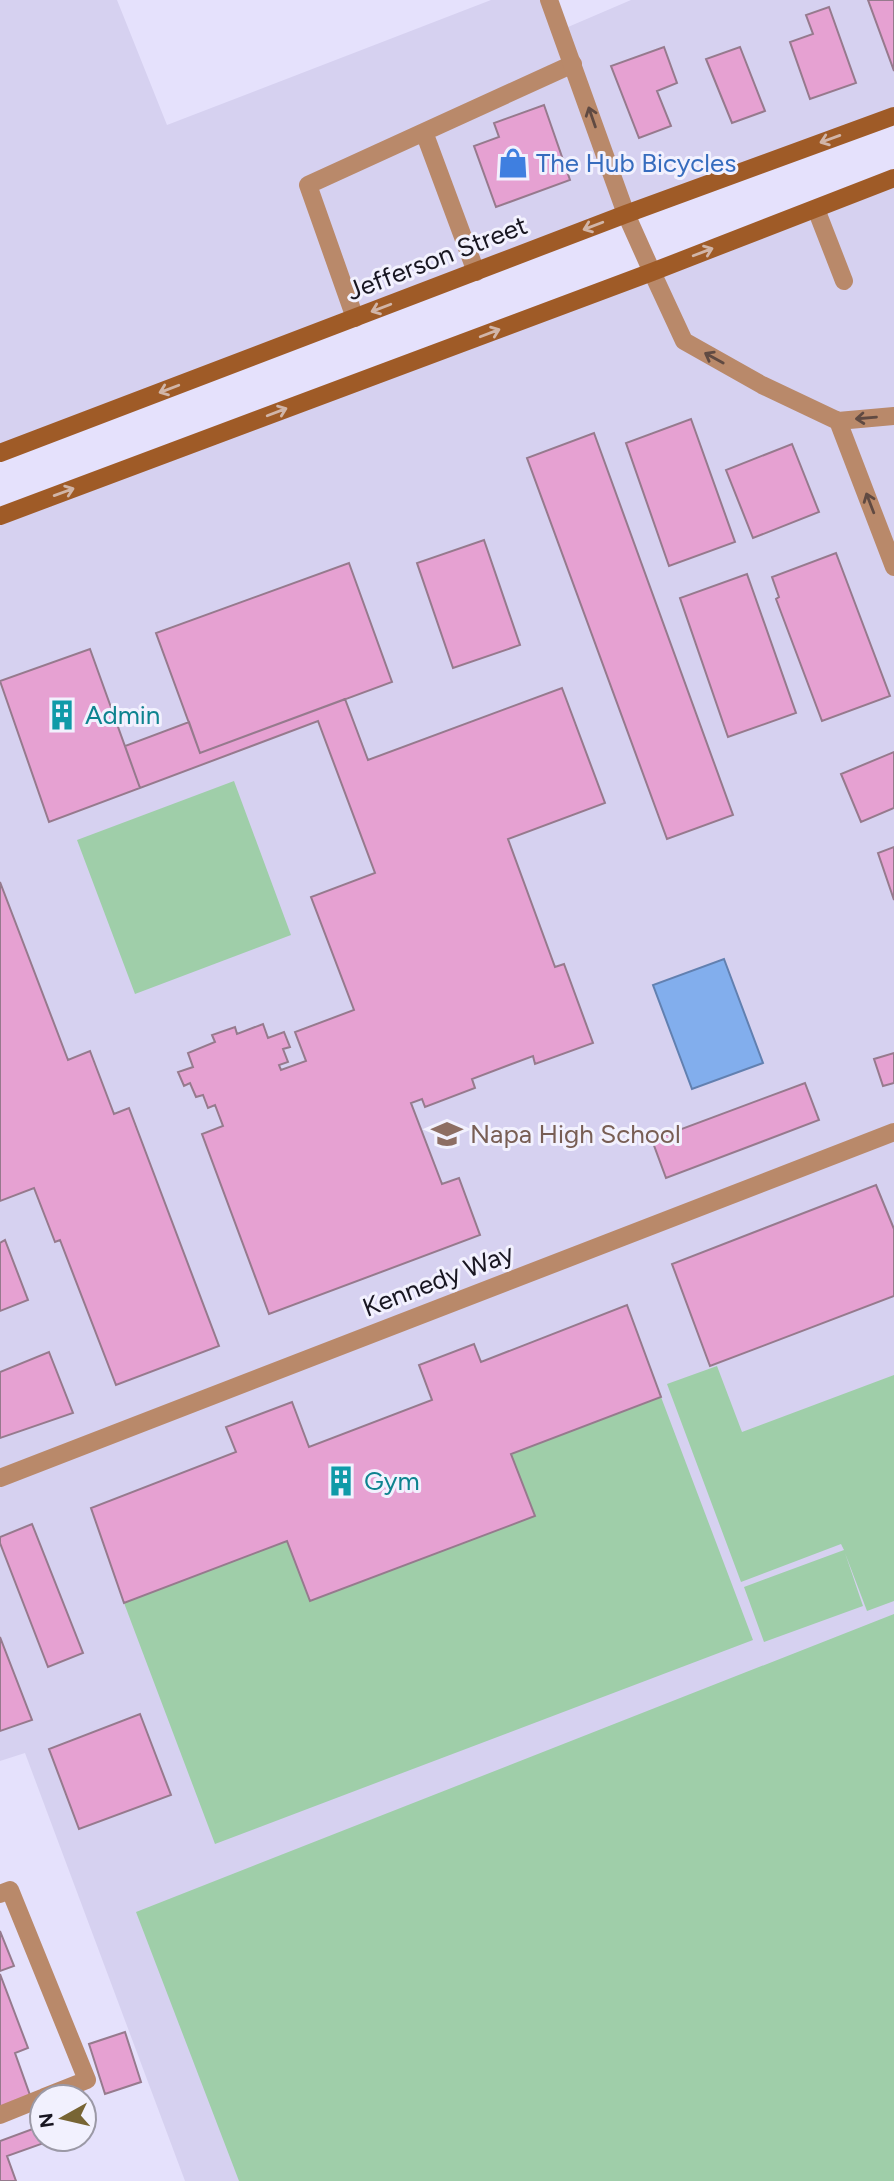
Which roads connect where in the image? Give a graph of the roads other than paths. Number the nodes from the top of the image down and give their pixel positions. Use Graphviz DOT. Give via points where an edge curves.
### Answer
graph roads {
  1 [pos="549,0"];
  2 [pos="573,64"];
  3 [pos="894,116"];
  4 [pos="424,132"];
  5 [pos="894,178"];
  6 [pos="816,209"];
  7 [pos="626,214"];
  8 [pos="476,272"];
  9 [pos="652,272"];
  10 [pos="844,281"];
  11 [pos="355,318"];
  12 [pos="894,416"];
  13 [pos="838,421"];
  14 [pos="0,453"];
  15 [pos="0,516"];
  16 [pos="894,567"];
  17 [pos="894,1132"];
  18 [pos="0,1478"];
  19 [pos="0,1894"];
  20 [pos="79,2083"];
  21 [pos="28,2103"];
  22 [pos="0,2115"];
  1 -- 2 [label="street"];
  2 -- 4 [label="street"];
  7 -- 2 [label="street, one-way"];
  3 -- 7 [label="main road, Jefferson Street, one-way"];
  4 -- 8 [label="street"];
  4 -- 11 [label="street" via="308,185"];
  5 -- 6 [label="main road"];
  9 -- 6 [label="main road, one-way"];
  6 -- 10 [label="street"];
  7 -- 8 [label="main road, Jefferson Street, one-way"];
  7 -- 9 [label="street"];
  8 -- 11 [label="main road, Jefferson Street, one-way"];
  13 -- 9 [label="street, one-way" via="684,341"];
  15 -- 9 [label="main road, one-way"];
  11 -- 14 [label="main road, Jefferson Street, one-way"];
  12 -- 13 [label="street, one-way"];
  16 -- 13 [label="street, one-way"];
  17 -- 18 [label="street, Kennedy Way"];
  19 -- 20 [label="street" via="10,1890 87,2080"];
  21 -- 22 [label="street"];
}
